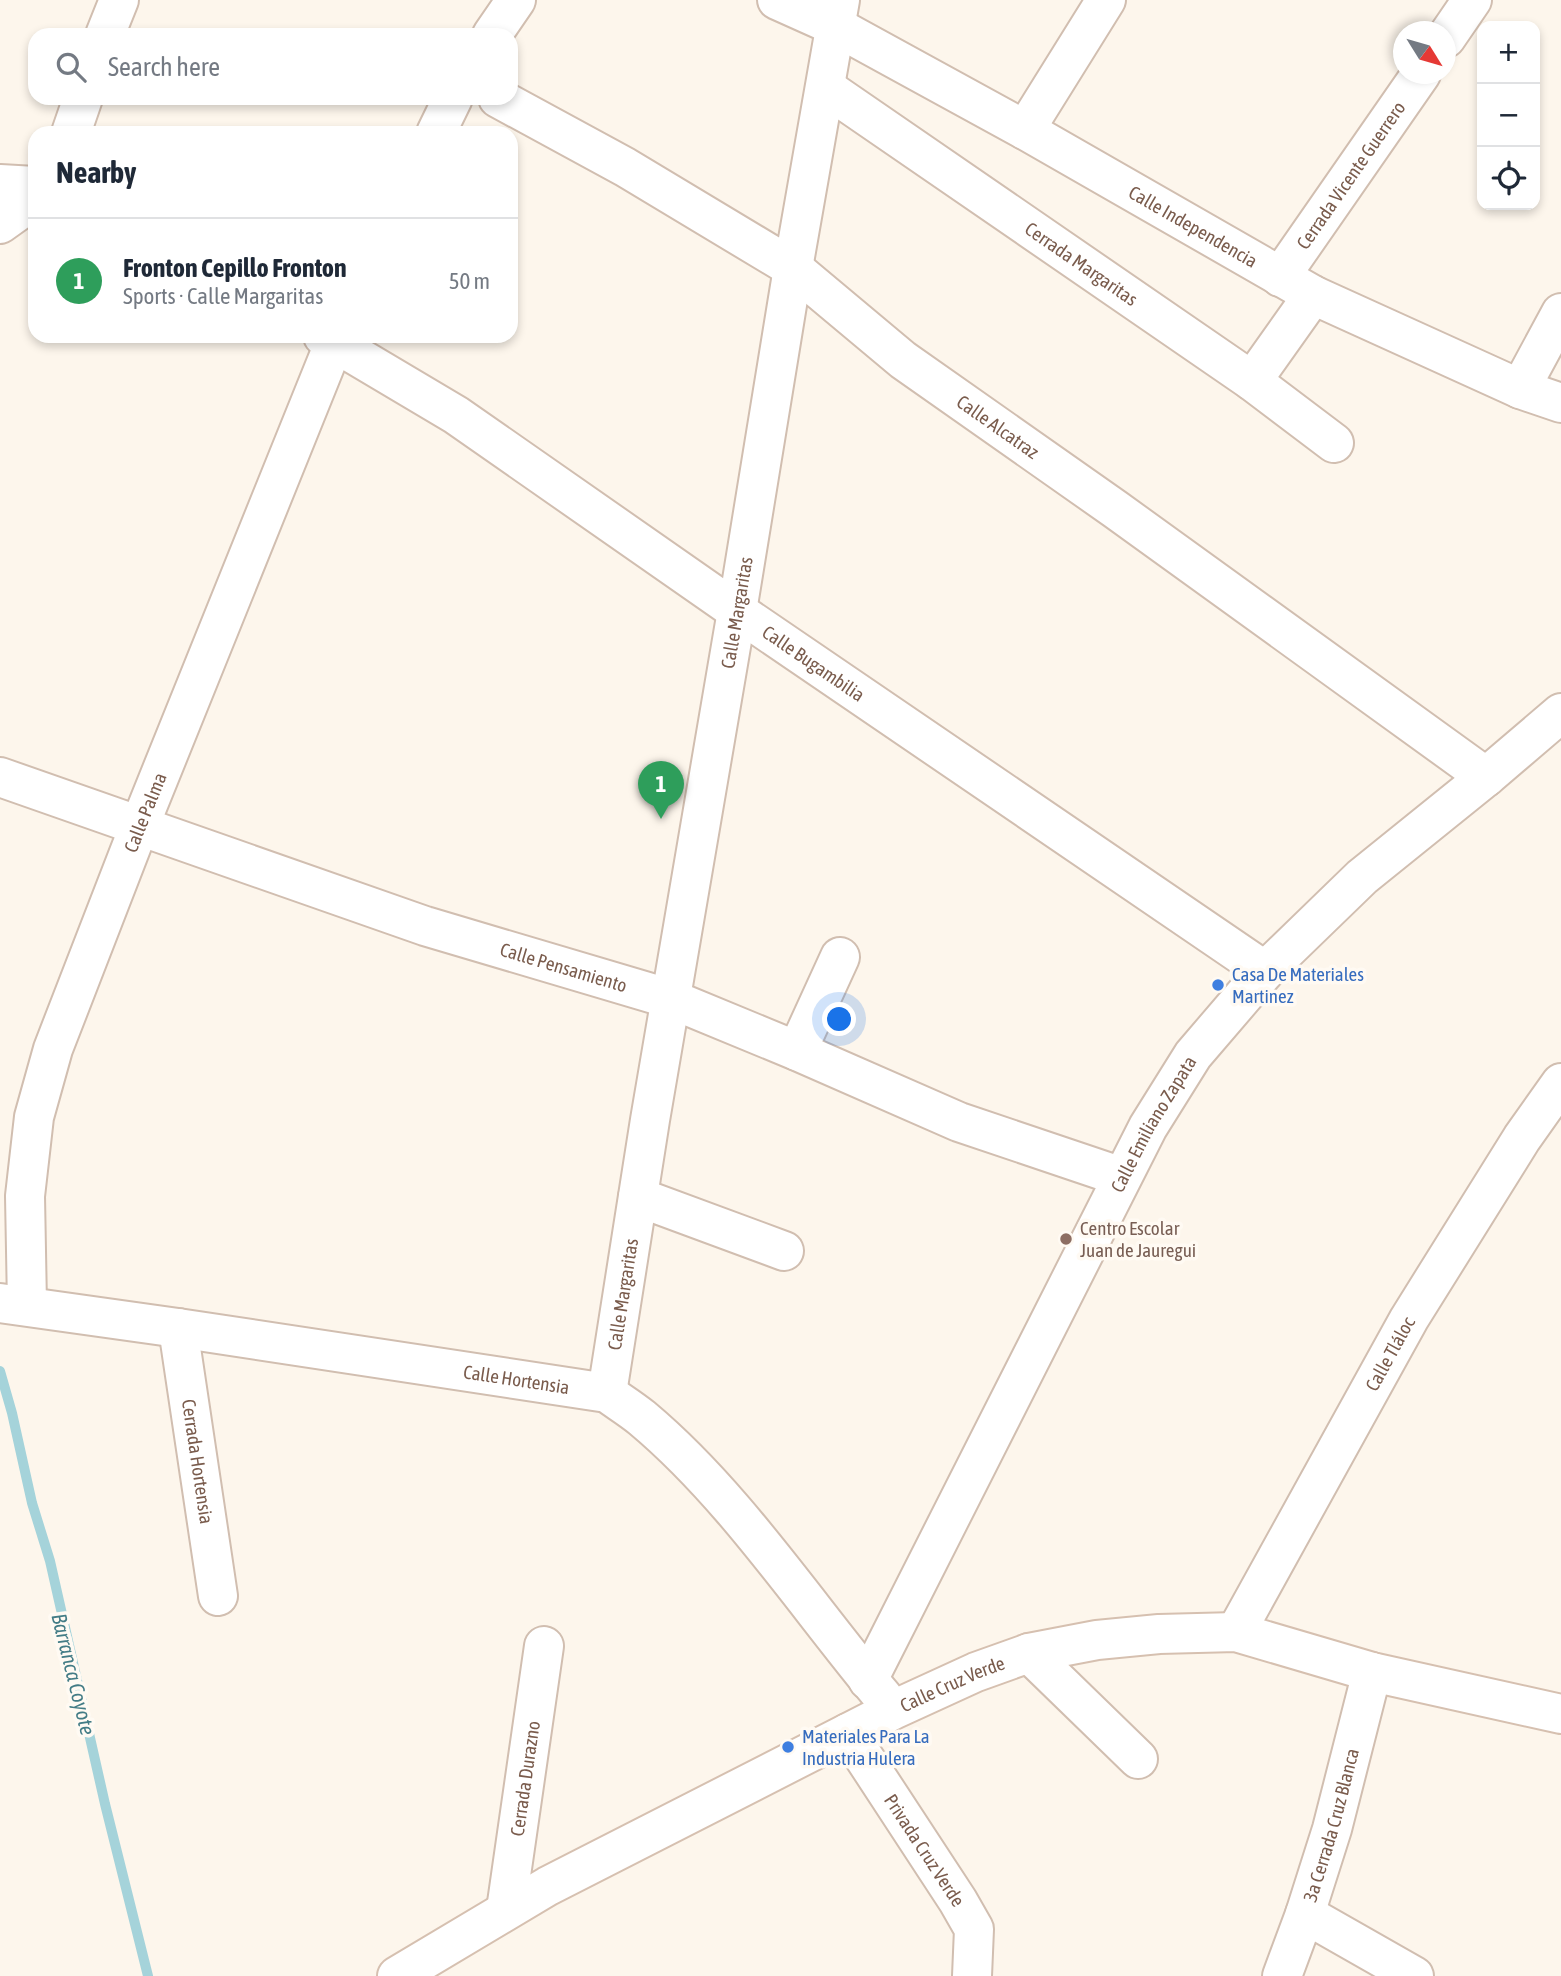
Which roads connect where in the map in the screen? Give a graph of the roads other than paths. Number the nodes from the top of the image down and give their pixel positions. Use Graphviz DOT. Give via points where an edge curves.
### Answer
graph roads {
  1 [pos="120,0"];
  2 [pos="516,0"];
  3 [pos="777,0"];
  4 [pos="1106,0"];
  5 [pos="1472,0"];
  6 [pos="838,13"];
  7 [pos="1456,23"];
  8 [pos="108,28"];
  9 [pos="497,28"];
  10 [pos="1414,84"];
  11 [pos="826,88"];
  12 [pos="81,105"];
  13 [pos="450,105"];
  14 [pos="511,105"];
  15 [pos="73,126"];
  16 [pos="439,126"];
  17 [pos="1025,130"];
  18 [pos="0,184"];
  19 [pos="28,186"];
  20 [pos="28,203"];
  21 [pos="0,224"];
  22 [pos="793,268"];
  23 [pos="1280,277"];
  24 [pos="1313,295"];
  25 [pos="1561,313"];
  26 [pos="330,343"];
  27 [pos="340,343"];
  28 [pos="1252,381"];
  29 [pos="1520,388"];
  30 [pos="1561,403"];
  31 [pos="1334,443"];
  32 [pos="737,611"];
  33 [pos="1561,713"];
  34 [pos="0,777"];
  35 [pos="1486,777"];
  36 [pos="139,827"];
  37 [pos="840,957"];
  38 [pos="1265,971"];
  39 [pos="671,999"];
  40 [pos="797,1051"];
  41 [pos="1561,1083"];
  42 [pos="1122,1177"];
  43 [pos="638,1197"];
  44 [pos="784,1251"];
  45 [pos="14,1304"];
  46 [pos="178,1328"];
  47 [pos="607,1393"];
  48 [pos="218,1596"];
  49 [pos="1236,1632"];
  50 [pos="544,1646"];
  51 [pos="1029,1653"];
  52 [pos="1372,1672"];
  53 [pos="868,1680"];
  54 [pos="893,1710"];
  55 [pos="1561,1714"];
  56 [pos="848,1733"];
  57 [pos="1138,1759"];
  58 [pos="506,1910"];
  59 [pos="1305,1914"];
  60 [pos="397,1976"];
  61 [pos="972,1976"];
  62 [pos="1282,1976"];
  63 [pos="1414,1976"];
  1 -- 8 [label="street"];
  2 -- 9 [label="street"];
  3 -- 6 [label="street, Calle Independencia"];
  4 -- 17 [label="street"];
  5 -- 7 [label="street"];
  6 -- 11 [label="street, Calle Margaritas"];
  6 -- 17 [label="street, Calle Independencia"];
  10 -- 23 [label="street, Cerrada Vicente Guerrero"];
  11 -- 22 [label="street, Calle Margaritas"];
  11 -- 28 [label="street, Cerrada Margaritas"];
  12 -- 15 [label="street"];
  13 -- 16 [label="street"];
  14 -- 22 [label="street, Calle Alcatraz"];
  17 -- 23 [label="street, Calle Independencia"];
  18 -- 19 [label="street"];
  20 -- 21 [label="street"];
  22 -- 32 [label="street, Calle Margaritas"];
  22 -- 35 [label="street, Calle Alcatraz" via="903,360"];
  23 -- 24 [label="street, Calle Independencia"];
  24 -- 28 [label="street"];
  24 -- 29 [label="street, Calle Independencia"];
  25 -- 29 [label="street"];
  26 -- 36 [label="street, Calle Palma"];
  27 -- 32 [label="street, Calle Bugambilia" via="456,415"];
  28 -- 31 [label="street, Cerrada Margaritas"];
  29 -- 30 [label="street, Calle Independencia"];
  32 -- 38 [label="street, Calle Bugambilia"];
  32 -- 39 [label="street, Calle Margaritas"];
  33 -- 35 [label="street, Calle Emiliano Zapata"];
  34 -- 36 [label="street, Calle Pensamiento"];
  35 -- 38 [label="street, Calle Emiliano Zapata" via="1362,877"];
  36 -- 39 [label="street, Calle Pensamiento" via="425,926"];
  36 -- 45 [label="street, Calle Palma" via="53,1049 34,1117"];
  37 -- 40 [label="street"];
  38 -- 42 [label="street, Calle Emiliano Zapata" via="1193,1055"];
  39 -- 40 [label="street, Calle Pensamiento"];
  39 -- 43 [label="street, Calle Margaritas"];
  40 -- 42 [label="street, Calle Pensamiento" via="959,1122"];
  41 -- 49 [label="street, Calle Tláloc" via="1409,1319"];
  42 -- 53 [label="street, Calle Emiliano Zapata"];
  43 -- 44 [label="street"];
  43 -- 47 [label="street, Calle Margaritas"];
  45 -- 46 [label="street, Calle Hortensia"];
  46 -- 47 [label="street, Calle Hortensia"];
  46 -- 48 [label="street, Cerrada Hortensia"];
  47 -- 53 [label="street, Calle Hortensia" via="669,1442 719,1494"];
  49 -- 51 [label="street, Calle Cruz Verde" via="1097,1640"];
  49 -- 52 [label="street, Calle Cruz Verde"];
  50 -- 58 [label="street, Cerrada Durazno"];
  51 -- 54 [label="street, Calle Cruz Verde"];
  51 -- 57 [label="street"];
  52 -- 55 [label="street, Calle Cruz Verde"];
  52 -- 59 [label="street, 3a Cerrada Cruz Blanca"];
  53 -- 54 [label="street, Calle Hortensia"];
  54 -- 56 [label="street, Calle Cruz Verde"];
  56 -- 58 [label="street, Calle Cruz Verde"];
  56 -- 61 [label="street, Privada Cruz Verde" via="974,1929"];
  58 -- 60 [label="street, Calle Cruz Verde"];
  59 -- 62 [label="street, 3a Cerrada Cruz Blanca"];
  59 -- 63 [label="street"];
}
